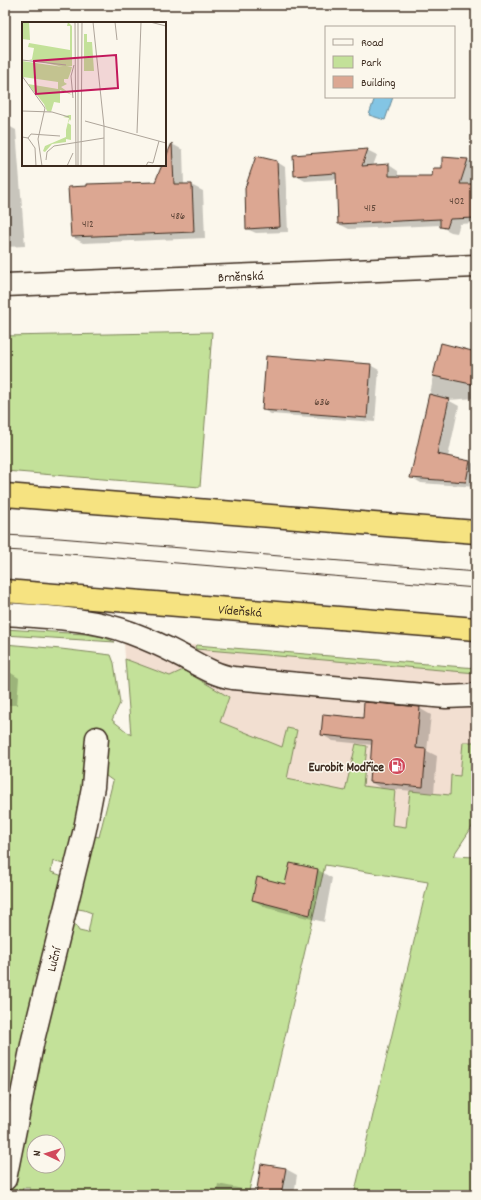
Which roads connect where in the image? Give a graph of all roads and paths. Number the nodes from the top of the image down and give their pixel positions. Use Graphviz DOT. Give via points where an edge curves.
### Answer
graph roads {
  1 [pos="476,266"];
  2 [pos="5,285"];
  3 [pos="5,495"];
  4 [pos="476,532"];
  5 [pos="5,591"];
  6 [pos="5,614"];
  7 [pos="476,629"];
  8 [pos="476,694"];
  9 [pos="97,738"];
  10 [pos="5,1179"];
  1 -- 2 [label="street, Brněnská"];
  3 -- 4 [label="highway"];
  5 -- 7 [label="highway, Vídeňská"];
  6 -- 8 [label="street" via="65,618 130,632 214,673 233,678 446,697"];
  9 -- 10 [label="street, Luční" via="93,787 85,829 33,1040"];
}
